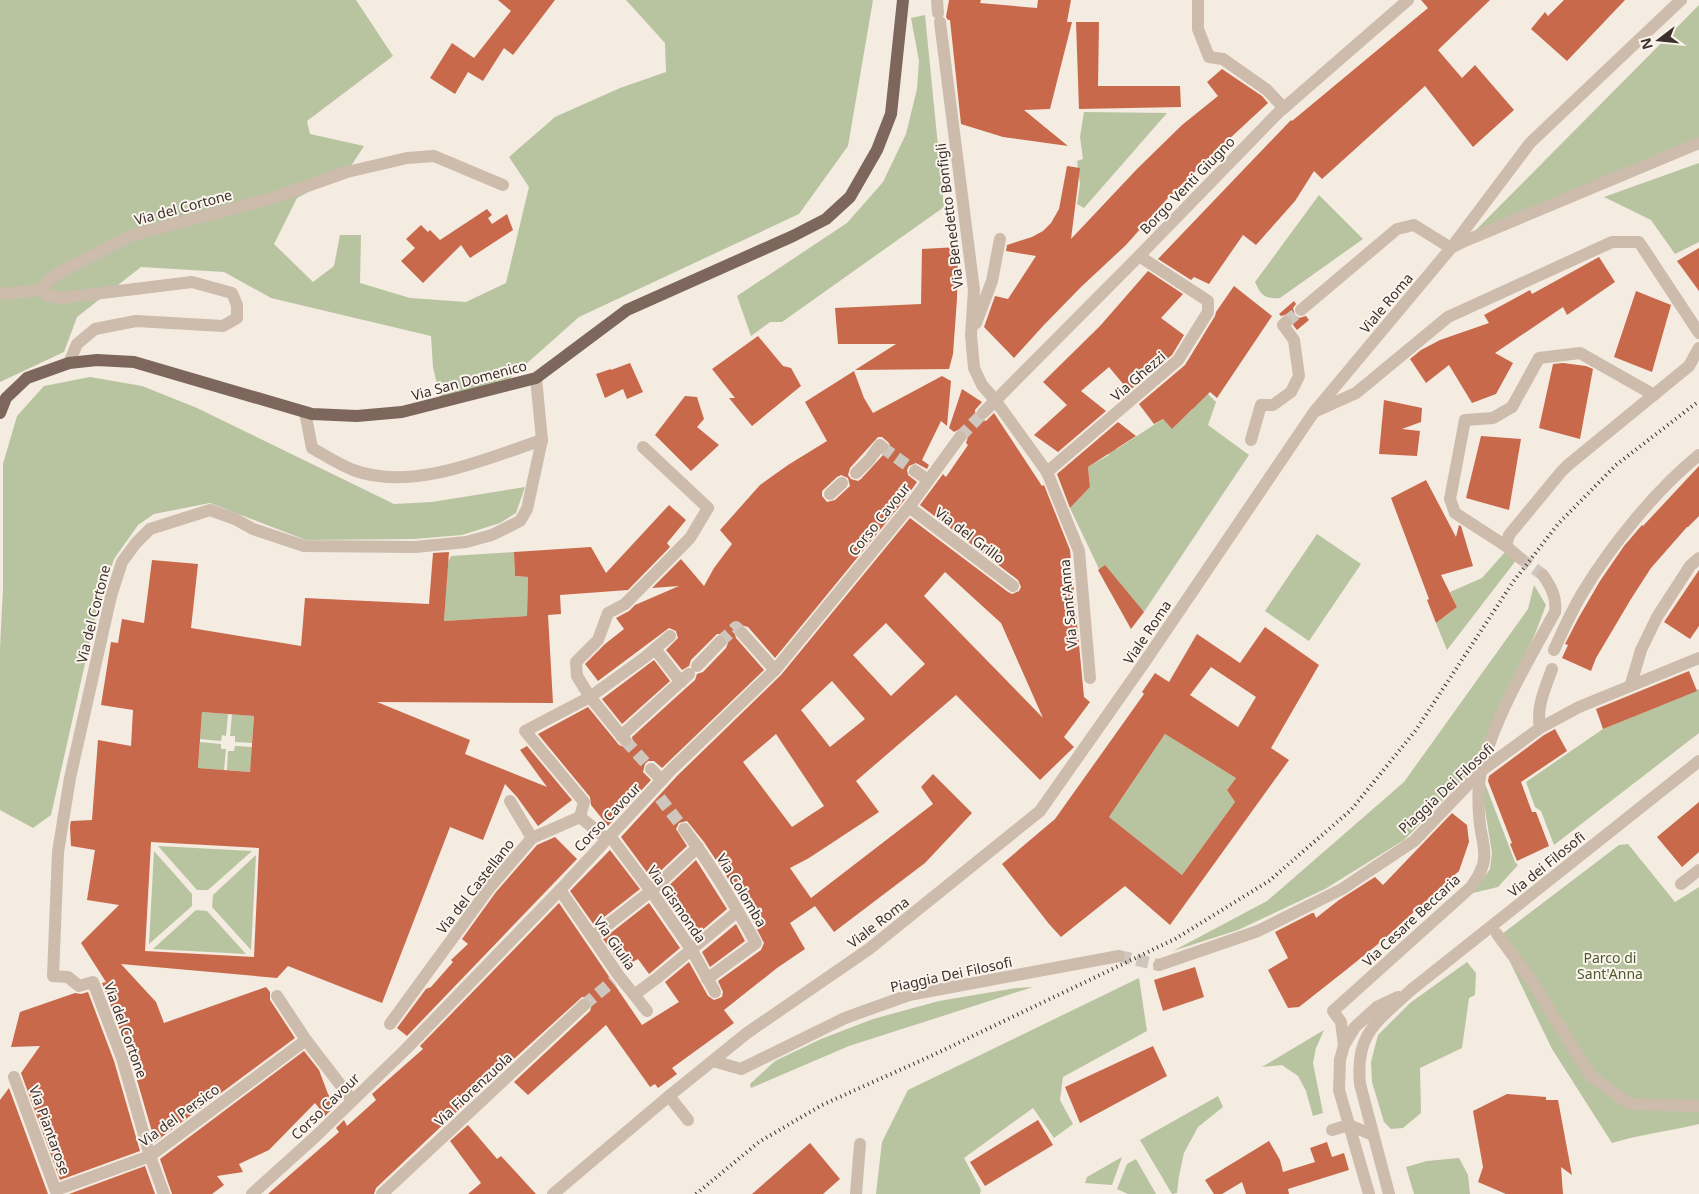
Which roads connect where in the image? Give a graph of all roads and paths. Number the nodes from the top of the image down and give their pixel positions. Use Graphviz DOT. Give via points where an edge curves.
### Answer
graph roads {
  1 [pos="903,0"];
  2 [pos="1198,0"];
  3 [pos="1408,0"];
  4 [pos="1681,0"];
  5 [pos="938,11"];
  6 [pos="1284,108"];
  7 [pos="1699,143"];
  8 [pos="503,185"];
  9 [pos="1000,239"];
  10 [pos="1452,248"];
  11 [pos="1139,256"];
  12 [pos="44,290"];
  13 [pos="0,294"];
  14 [pos="1301,310"];
  15 [pos="1286,322"];
  16 [pos="1699,333"];
  17 [pos="971,335"];
  18 [pos="1699,348"];
  19 [pos="69,363"];
  20 [pos="536,378"];
  21 [pos="1654,395"];
  22 [pos="995,400"];
  23 [pos="305,412"];
  24 [pos="1314,412"];
  25 [pos="0,413"];
  26 [pos="983,413"];
  27 [pos="960,438"];
  28 [pos="542,440"];
  29 [pos="1251,440"];
  30 [pos="882,446"];
  31 [pos="644,447"];
  32 [pos="1699,455"];
  33 [pos="915,471"];
  34 [pos="1048,472"];
  35 [pos="856,473"];
  36 [pos="928,480"];
  37 [pos="842,483"];
  38 [pos="830,494"];
  39 [pos="908,507"];
  40 [pos="1506,546"];
  41 [pos="1520,558"];
  42 [pos="1699,558"];
  43 [pos="1542,575"];
  44 [pos="1013,586"];
  45 [pos="742,634"];
  46 [pos="670,636"];
  47 [pos="720,642"];
  48 [pos="655,649"];
  49 [pos="1554,650"];
  50 [pos="1699,658"];
  51 [pos="1552,669"];
  52 [pos="775,670"];
  53 [pos="689,674"];
  54 [pos="1090,678"];
  55 [pos="1631,684"];
  56 [pos="590,697"];
  57 [pos="1540,728"];
  58 [pos="1699,761"];
  59 [pos="651,769"];
  60 [pos="1481,771"];
  61 [pos="659,789"];
  62 [pos="510,801"];
  63 [pos="580,817"];
  64 [pos="684,829"];
  65 [pos="532,838"];
  66 [pos="608,838"];
  67 [pos="698,847"];
  68 [pos="1699,870"];
  69 [pos="1681,884"];
  70 [pos="560,890"];
  71 [pos="651,891"];
  72 [pos="738,911"];
  73 [pos="1497,934"];
  74 [pos="592,937"];
  75 [pos="691,949"];
  76 [pos="1119,956"];
  77 [pos="1159,965"];
  78 [pos="707,979"];
  79 [pos="1411,990"];
  80 [pos="715,992"];
  81 [pos="634,995"];
  82 [pos="277,996"];
  83 [pos="584,1005"];
  84 [pos="647,1011"];
  85 [pos="390,1024"];
  86 [pos="306,1040"];
  87 [pos="1344,1045"];
  88 [pos="713,1061"];
  89 [pos="14,1077"];
  90 [pos="669,1096"];
  91 [pos="352,1100"];
  92 [pos="1699,1106"];
  93 [pos="688,1120"];
  94 [pos="1349,1125"];
  95 [pos="1332,1130"];
  96 [pos="1374,1135"];
  97 [pos="860,1144"];
  98 [pos="150,1156"];
  99 [pos="57,1192"];
  100 [pos="164,1194"];
  101 [pos="252,1194"];
  102 [pos="382,1194"];
  103 [pos="553,1194"];
  104 [pos="856,1194"];
  105 [pos="1369,1194"];
  106 [pos="1389,1194"];
  1 -- 20 [label="main road, Via San Domenico" via="891,114 877,150 850,197 826,219 793,236 627,310"];
  2 -- 6 [label="street" via="1198,29 1209,57 1223,58 1267,90"];
  3 -- 6 [label="street, Borgo Venti Giugno"];
  4 -- 10 [label="street, Viale Roma" via="1530,143"];
  5 -- 17 [label="street, Via Benedetto Bonfigli" via="974,290"];
  6 -- 11 [label="street, Borgo Venti Giugno"];
  7 -- 10 [label="street"];
  8 -- 12 [label="street, Via del Cortone" via="434,156 407,158 347,172 273,198 134,235 60,272 47,282"];
  9 -- 17 [label="street" via="992,281"];
  10 -- 14 [label="street" via="1414,225 1397,229"];
  10 -- 24 [label="street, Viale Roma"];
  11 -- 22 [label="street, Borgo Venti Giugno"];
  11 -- 34 [label="street, Via Ghezzi" via="1208,300 1208,312 1178,360"];
  12 -- 13 [label="street"];
  12 -- 19 [label="street" via="48,296 61,298 192,282 232,293 237,305 237,318 223,326 136,321 95,329 76,344"];
  15 -- 29 [label="street" via="1283,326 1294,340 1299,376 1291,392 1273,405 1261,405"];
  16 -- 24 [label="street" via="1639,242 1612,242 1448,317 1356,393"];
  17 -- 22 [label="street, Via Benedetto Bonfigli" via="974,368 982,385"];
  18 -- 21 [label="street" via="1689,366"];
  19 -- 23 [label="main road, Via San Domenico" via="96,360 134,362"];
  19 -- 25 [label="main road, Via San Domenico" via="27,378 6,398"];
  20 -- 23 [label="main road, Via San Domenico" via="402,412 357,416"];
  20 -- 28 [label="street, Via del Cortone"];
  21 -- 40 [label="street" via="1568,465 1508,535"];
  21 -- 40 [label="street" via="1580,353 1539,358 1512,408 1493,418 1466,420 1450,499 1455,513"];
  22 -- 26 [label="street"];
  22 -- 34 [label="street, Via Sant'Anna"];
  23 -- 28 [label="street" via="312,448 355,470 390,477 426,475"];
  24 -- 88 [label="street, Viale Roma" via="1040,811 868,949 747,1033"];
  27 -- 36 [label="street, Corso Cavour"];
  28 -- 98 [label="street, Via del Cortone" via="527,509 520,520 492,535 466,542 416,546 304,546 254,530 210,510 150,529 122,562 68,787 58,852 53,976 68,977 79,986 93,982 122,1058"];
  30 -- 35 [label="street"];
  31 -- 56 [label="street" via="708,508 690,538 625,604 608,613 598,640 576,662 577,676"];
  32 -- 49 [label="street" via="1669,482 1628,529 1583,592"];
  33 -- 36 [label="street"];
  34 -- 54 [label="street, Via Sant'Anna" via="1079,551"];
  36 -- 39 [label="street, Corso Cavour"];
  37 -- 38 [label="street"];
  39 -- 44 [label="street, Via del Grillo"];
  39 -- 52 [label="street, Corso Cavour"];
  40 -- 41 [label="street"];
  42 -- 55 [label="street" via="1690,566 1657,616 1641,650"];
  43 -- 60 [label="street" via="1552,588 1555,612 1507,704"];
  45 -- 52 [label="street"];
  46 -- 48 [label="street"];
  47 -- 53 [label="street"];
  48 -- 53 [label="street"];
  48 -- 56 [label="street"];
  50 -- 55 [label="street, Piaggia Dei Filosofi" via="1650,672"];
  51 -- 57 [label="street" via="1549,693 1539,707"];
  52 -- 61 [label="street, Corso Cavour"];
  53 -- 56 [label="street" via="623,738"];
  55 -- 57 [label="street, Piaggia Dei Filosofi"];
  56 -- 63 [label="street" via="525,731 584,802"];
  57 -- 60 [label="street, Piaggia Dei Filosofi"];
  58 -- 79 [label="street, Via dei Filosofi"];
  59 -- 61 [label="street"];
  60 -- 77 [label="street, Piaggia Dei Filosofi" via="1414,841 1342,888 1258,931"];
  60 -- 87 [label="street, Via Cesare Beccaria" via="1478,792 1485,852 1482,870 1471,887 1333,1010 1341,1022"];
  61 -- 66 [label="street, Corso Cavour"];
  62 -- 65 [label="street"];
  63 -- 65 [label="street, Via del Castellano"];
  63 -- 66 [label="street"];
  64 -- 67 [label="street, Via Colomba"];
  65 -- 85 [label="street, Via del Castellano" via="490,887"];
  66 -- 70 [label="street, Corso Cavour"];
  66 -- 71 [label="street, Via Gismonda"];
  67 -- 71 [label="street"];
  67 -- 72 [label="street, Via Colomba"];
  68 -- 69 [label="street"];
  70 -- 74 [label="street, Via Giulia"];
  70 -- 91 [label="street, Corso Cavour" via="406,1050"];
  71 -- 74 [label="street"];
  71 -- 75 [label="street, Via Gismonda"];
  72 -- 75 [label="street"];
  72 -- 78 [label="street, Via Colomba" via="756,943"];
  73 -- 92 [label="street" via="1533,983 1590,1076 1630,1104"];
  74 -- 81 [label="street, Via Giulia" via="616,979"];
  75 -- 78 [label="street, Via Gismonda"];
  75 -- 81 [label="street"];
  76 -- 88 [label="street, Piaggia Dei Filosofi" via="909,995 845,1018 742,1069"];
  78 -- 80 [label="street, Via Gismonda"];
  79 -- 87 [label="street, Via dei Filosofi" via="1377,1007 1355,1028"];
  79 -- 96 [label="street, Via dei Filosofi" via="1369,1030 1362,1046 1358,1065 1360,1084"];
  81 -- 84 [label="street, Via Giulia"];
  82 -- 86 [label="street"];
  83 -- 102 [label="street, Via Fiorenzuola"];
  86 -- 91 [label="street"];
  86 -- 98 [label="street, Via del Persico"];
  87 -- 94 [label="street, Via dei Filosofi" via="1338,1075"];
  88 -- 90 [label="street, Viale Roma"];
  89 -- 99 [label="street, Via Piantarose"];
  90 -- 93 [label="street"];
  90 -- 103 [label="street, Viale Roma"];
  91 -- 101 [label="street, Corso Cavour"];
  94 -- 95 [label="street"];
  94 -- 96 [label="street"];
  94 -- 105 [label="street, Via dei Filosofi"];
  96 -- 106 [label="street, Via dei Filosofi"];
  97 -- 104 [label="street"];
  98 -- 99 [label="street, Via del Persico"];
  98 -- 100 [label="street, Via del Cortone"];
}
